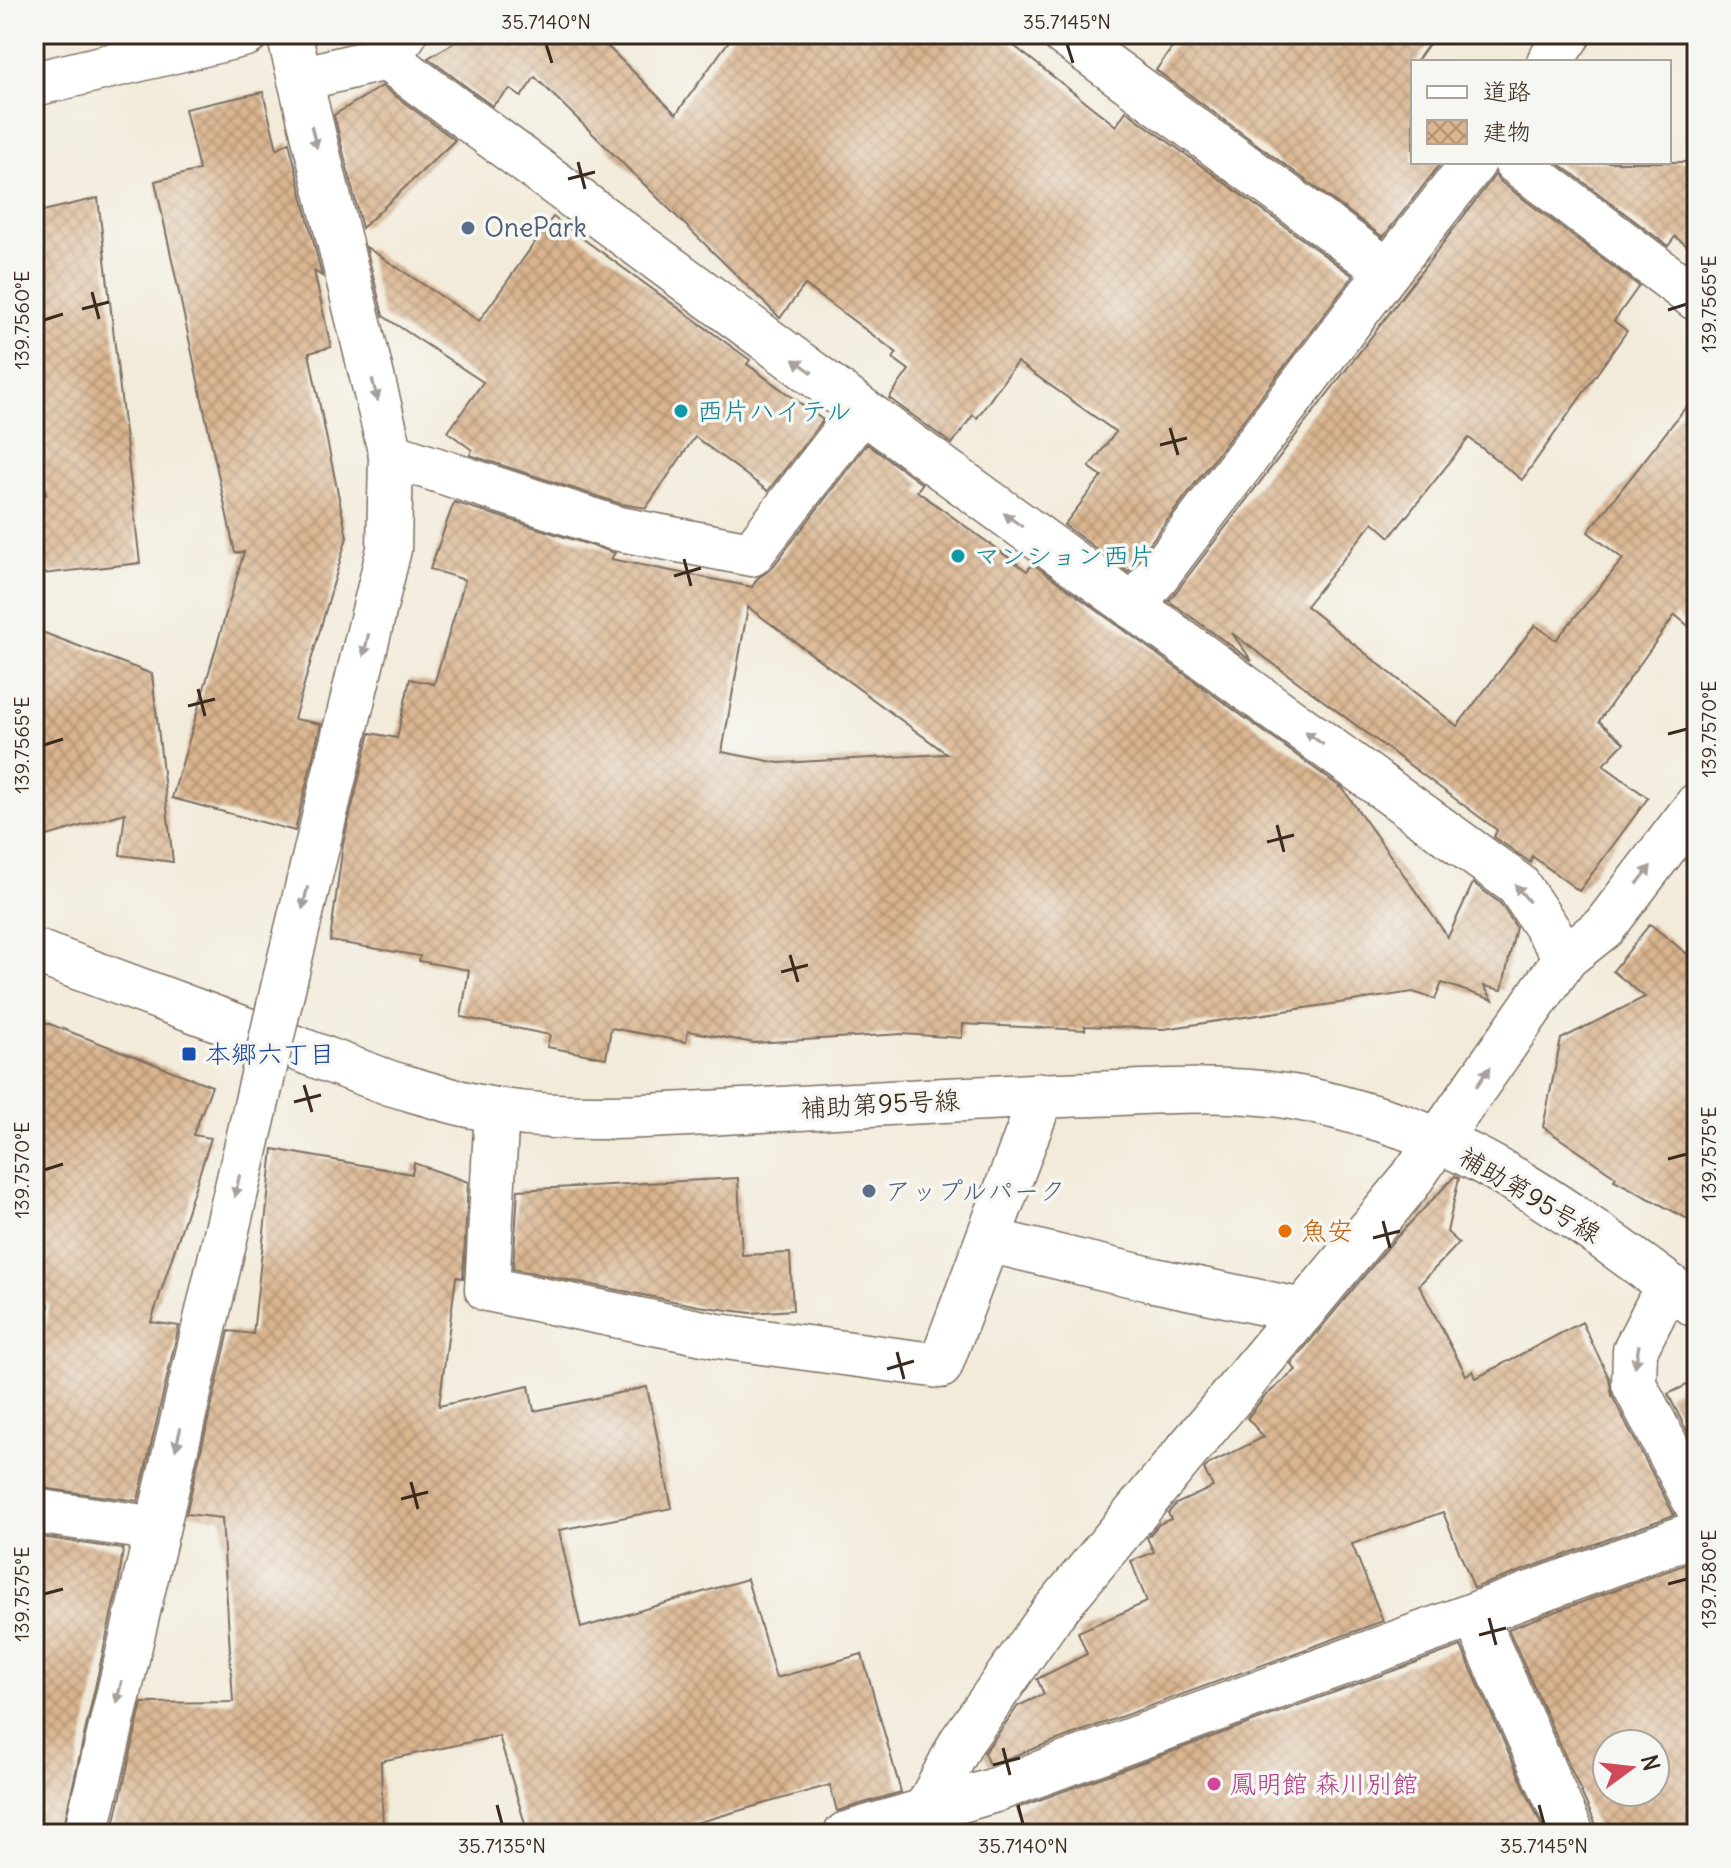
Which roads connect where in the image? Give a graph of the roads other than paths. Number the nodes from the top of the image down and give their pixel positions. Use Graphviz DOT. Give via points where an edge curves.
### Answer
graph roads {
  1 [pos="246,34"];
  2 [pos="289,34"];
  3 [pos="1064,34"];
  4 [pos="1569,34"];
  5 [pos="395,46"];
  6 [pos="1550,60"];
  7 [pos="300,79"];
  8 [pos="34,84"];
  9 [pos="1472,164"];
  10 [pos="1519,164"];
  11 [pos="1388,271"];
  12 [pos="1697,299"];
  13 [pos="862,410"];
  14 [pos="391,455"];
  15 [pos="1133,607"];
  16 [pos="1697,805"];
  17 [pos="34,951"];
  18 [pos="1566,957"];
  19 [pos="1042,1095"];
  20 [pos="497,1110"];
  21 [pos="1438,1141"];
  22 [pos="988,1240"];
  23 [pos="1682,1296"];
  24 [pos="1303,1311"];
  25 [pos="1697,1505"];
  26 [pos="34,1511"];
  27 [pos="157,1529"];
  28 [pos="1697,1533"];
  29 [pos="1475,1616"];
  30 [pos="931,1816"];
  31 [pos="86,1834"];
  32 [pos="846,1834"];
  33 [pos="1572,1834"];
  1 -- 8 [label="street"];
  2 -- 7 [label="street"];
  3 -- 11 [label="street"];
  4 -- 6 [label="street"];
  5 -- 7 [label="street"];
  13 -- 5 [label="street, one-way"];
  7 -- 14 [label="street, one-way"];
  9 -- 11 [label="street"];
  10 -- 12 [label="street"];
  11 -- 15 [label="street"];
  13 -- 14 [label="street" via="751,554 615,528"];
  15 -- 13 [label="street, one-way"];
  14 -- 27 [label="street, one-way, bridge" via="389,549"];
  18 -- 15 [label="street, one-way" via="1518,885"];
  18 -- 16 [label="street, one-way" via="1604,927"];
  17 -- 20 [label="street, 補助第95号線" via="390,1083"];
  21 -- 18 [label="street, one-way"];
  19 -- 20 [label="street, 補助第95号線" via="650,1116"];
  19 -- 21 [label="street, 補助第95号線" via="1207,1091 1291,1097 1369,1115"];
  19 -- 22 [label="street"];
  20 -- 22 [label="street" via="487,1289 718,1336 940,1366"];
  21 -- 23 [label="street, 補助第95号線" via="1570,1215"];
  21 -- 24 [label="street"];
  22 -- 24 [label="street"];
  23 -- 25 [label="street, one-way" via="1635,1350 1634,1384"];
  24 -- 30 [label="street" via="1051,1615 962,1741"];
  26 -- 27 [label="street"];
  27 -- 31 [label="street, one-way"];
  28 -- 29 [label="street"];
  29 -- 30 [label="street"];
  29 -- 33 [label="street"];
  30 -- 32 [label="street"];
}
